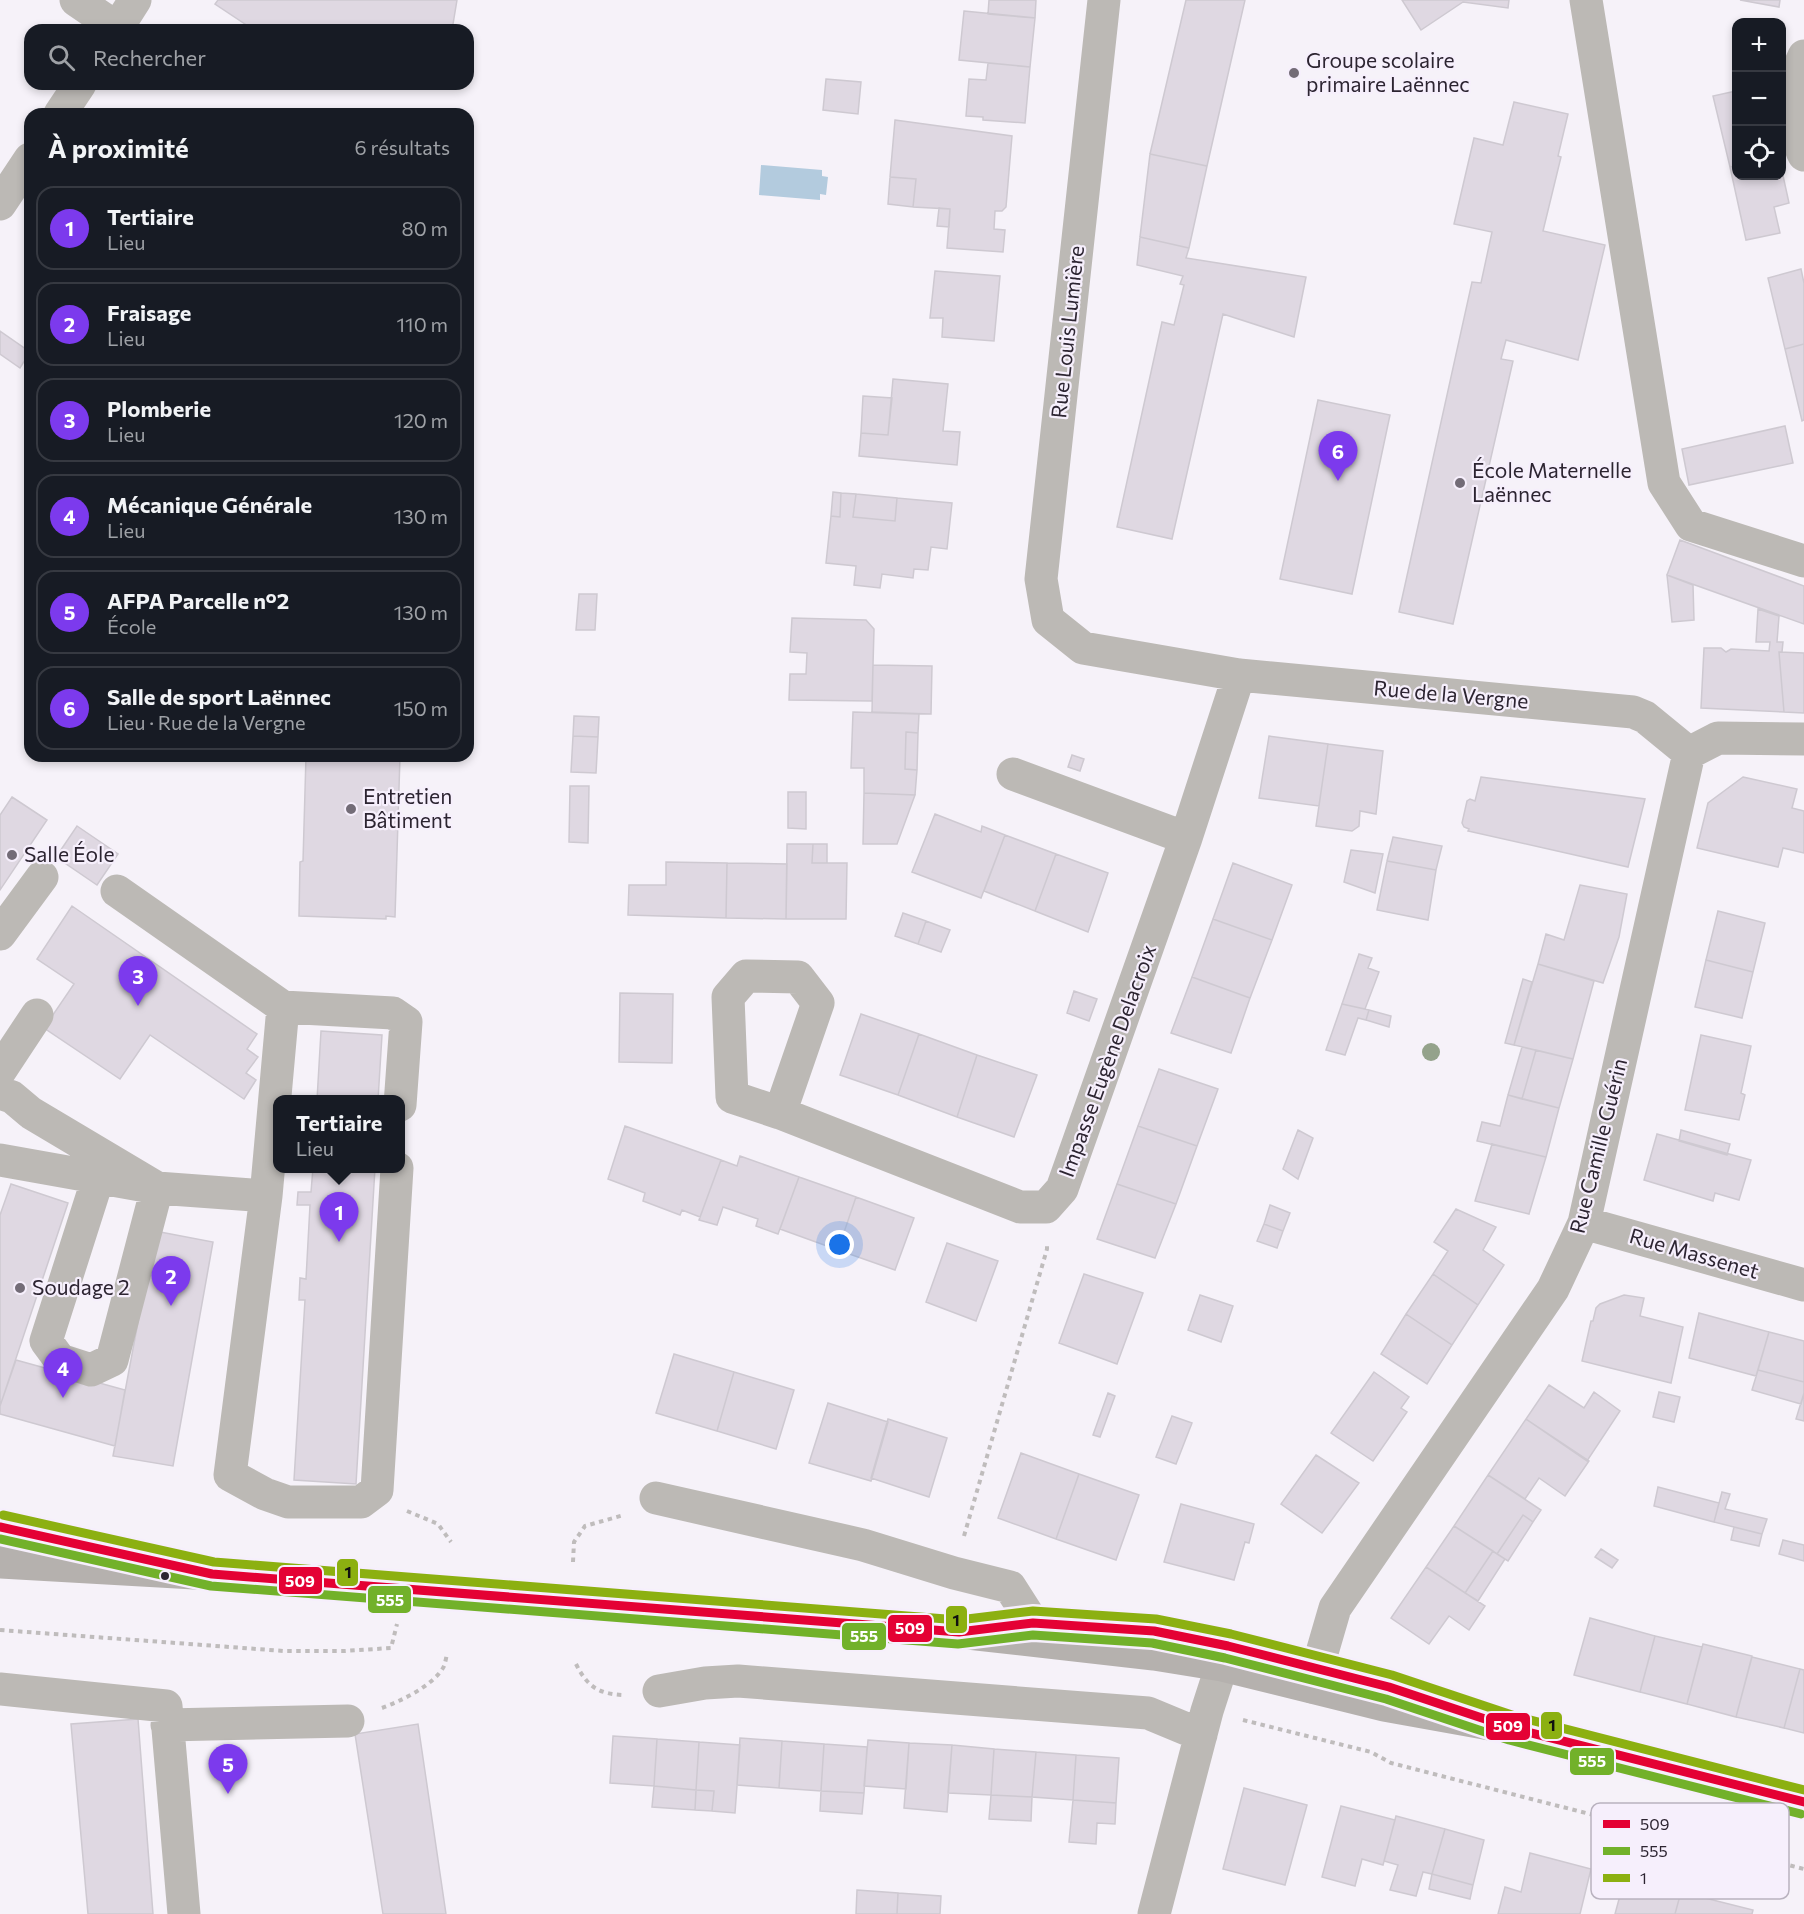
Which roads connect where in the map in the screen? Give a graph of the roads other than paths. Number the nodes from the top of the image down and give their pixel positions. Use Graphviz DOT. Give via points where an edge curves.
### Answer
graph roads {
  1 [pos="76,0"];
  2 [pos="135,0"];
  3 [pos="1104,0"];
  4 [pos="1586,0"];
  5 [pos="109,24"];
  6 [pos="119,24"];
  7 [pos="1804,56"];
  8 [pos="76,90"];
  9 [pos="64,108"];
  10 [pos="1804,155"];
  11 [pos="24,168"];
  12 [pos="0,204"];
  13 [pos="1804,561"];
  14 [pos="1083,648"];
  15 [pos="1239,675"];
  16 [pos="1804,739"];
  17 [pos="1689,753"];
  18 [pos="1013,774"];
  19 [pos="1186,838"];
  20 [pos="42,877"];
  21 [pos="117,891"];
  22 [pos="0,934"];
  23 [pos="283,1007"];
  24 [pos="37,1015"];
  25 [pos="0,1071"];
  26 [pos="0,1093"];
  27 [pos="275,1095"];
  28 [pos="401,1095"];
  29 [pos="31,1113"];
  30 [pos="780,1113"];
  31 [pos="273,1118"];
  32 [pos="397,1173"];
  33 [pos="98,1178"];
  34 [pos="157,1188"];
  35 [pos="266,1196"];
  36 [pos="1584,1223"];
  37 [pos="1804,1285"];
  38 [pos="656,1498"];
  39 [pos="0,1527"];
  40 [pos="0,1562"];
  41 [pos="212,1574"];
  42 [pos="1033,1623"];
  43 [pos="959,1632"];
  44 [pos="1225,1655"];
  45 [pos="1315,1678"];
  46 [pos="0,1689"];
  47 [pos="659,1691"];
  48 [pos="348,1721"];
  49 [pos="167,1725"];
  50 [pos="1201,1735"];
  51 [pos="1804,1802"];
  52 [pos="184,1914"];
  53 [pos="1154,1914"];
  1 -- 5 [label="street"];
  2 -- 6 [label="street"];
  3 -- 14 [label="street, Rue Louis Lumière" via="1041,579 1048,620"];
  4 -- 13 [label="street" via="1664,483 1691,525"];
  7 -- 10 [label="street" via="1800,65"];
  8 -- 9 [label="street"];
  11 -- 12 [label="street"];
  14 -- 15 [label="street, Rue de la Vergne"];
  15 -- 17 [label="street, Rue de la Vergne" via="1634,712"];
  15 -- 19 [label="street, Impasse Eugène Delacroix"];
  16 -- 17 [label="street" via="1718,738"];
  17 -- 36 [label="street, Rue Camille Guérin"];
  18 -- 19 [label="street"];
  19 -- 30 [label="street, Impasse Eugène Delacroix" via="1062,1189 1046,1207 1020,1208"];
  20 -- 22 [label="street"];
  21 -- 23 [label="street"];
  23 -- 27 [label="street"];
  23 -- 28 [label="street" via="393,1013 406,1022"];
  24 -- 25 [label="street"];
  26 -- 29 [label="street" via="12,1097"];
  29 -- 33 [label="street" via="16,1150 0,1160"];
  29 -- 34 [label="street"];
  31 -- 35 [label="street"];
  32 -- 35 [label="street" via="377,1490 361,1502 288,1502 230,1475"];
  33 -- 34 [label="street"];
  33 -- 34 [label="street" via="46,1341 60,1360 91,1370 112,1360"];
  34 -- 35 [label="street"];
  36 -- 37 [label="street, Rue Massenet"];
  36 -- 45 [label="street, Rue Camille Guérin" via="1553,1289 1335,1608"];
  38 -- 42 [label="street" via="863,1545 1010,1587"];
  39 -- 41 [label="main road"];
  40 -- 41 [label="main road"];
  41 -- 43 [label="main road, bridge"];
  42 -- 43 [label="main road"];
  42 -- 44 [label="main road" via="1155,1631"];
  43 -- 44 [label="main road" via="1154,1654"];
  44 -- 45 [label="main road"];
  44 -- 50 [label="street"];
  45 -- 51 [label="main road" via="1384,1705 1512,1728"];
  46 -- 49 [label="street" via="166,1706"];
  47 -- 50 [label="street" via="738,1681 1148,1713"];
  48 -- 49 [label="street"];
  49 -- 52 [label="street"];
  50 -- 53 [label="street"];
}
